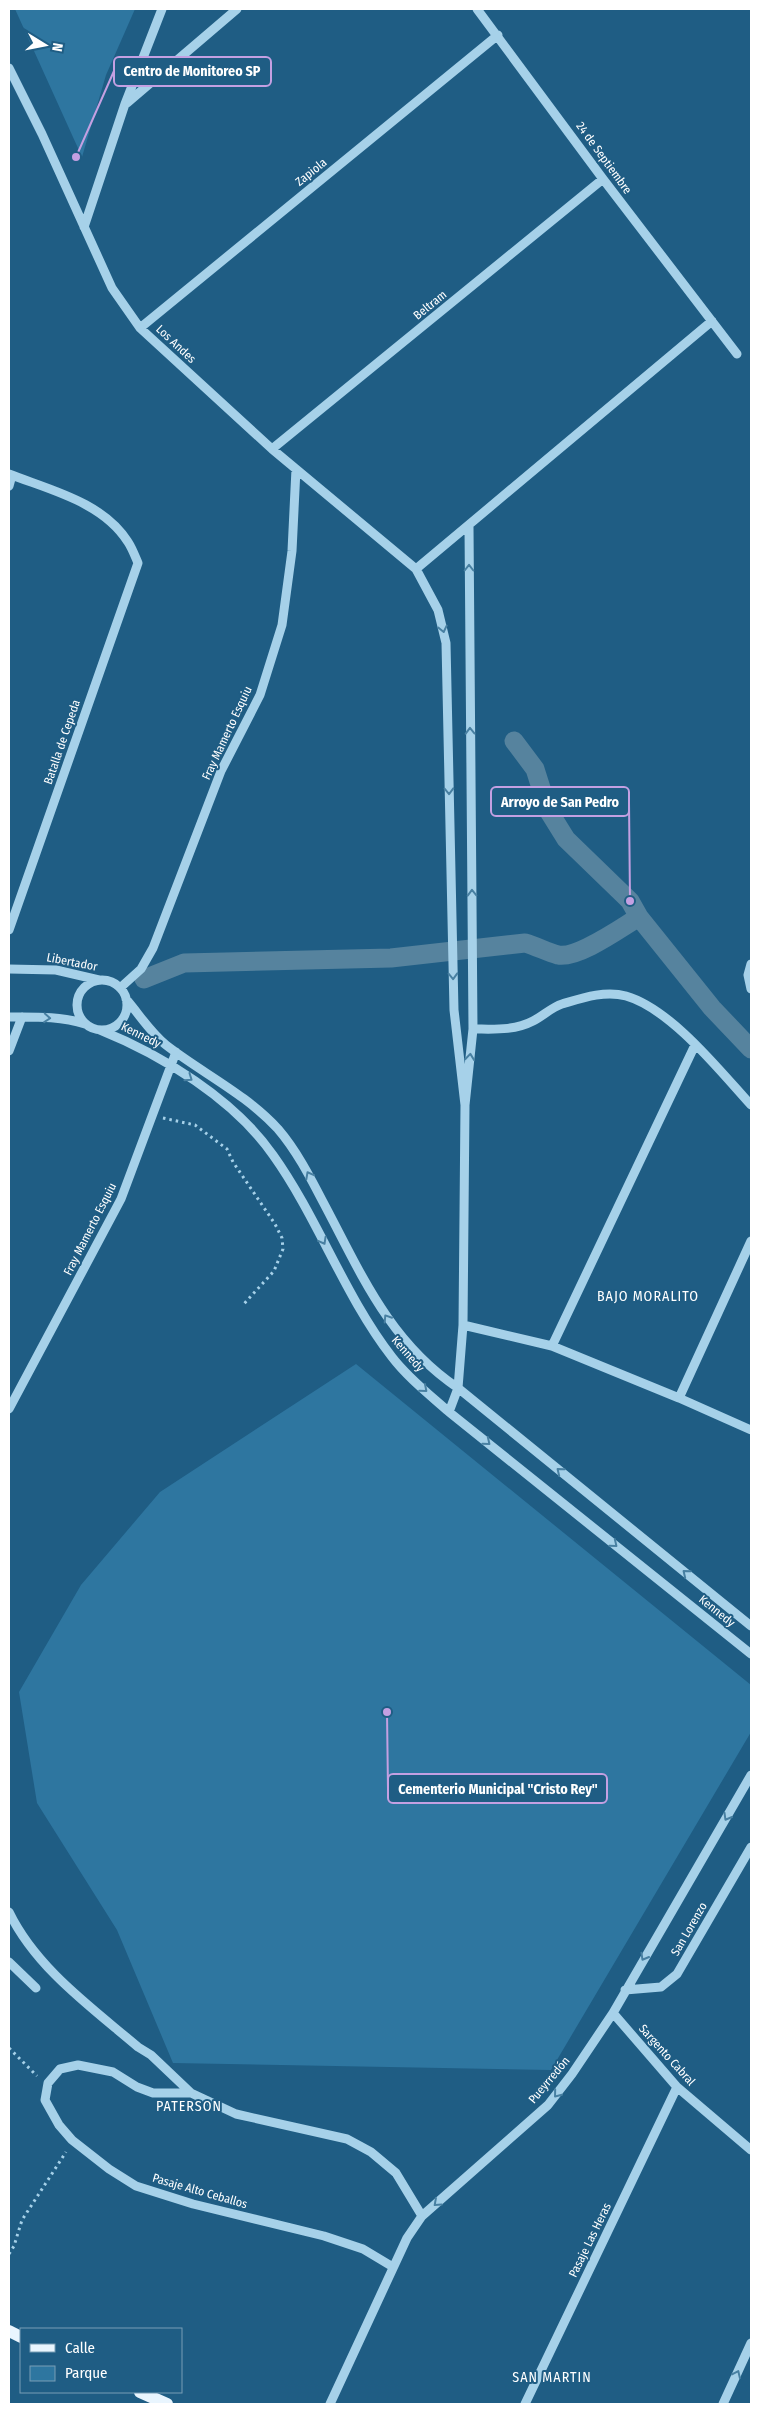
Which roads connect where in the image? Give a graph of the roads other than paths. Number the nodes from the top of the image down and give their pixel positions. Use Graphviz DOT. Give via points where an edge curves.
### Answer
graph roads {
  1 [pos="162,9"];
  2 [pos="237,9"];
  3 [pos="477,9"];
  4 [pos="498,35"];
  5 [pos="9,68"];
  6 [pos="125,104"];
  7 [pos="603,179"];
  8 [pos="84,227"];
  9 [pos="712,321"];
  10 [pos="140,328"];
  11 [pos="737,354"];
  12 [pos="272,449"];
  13 [pos="296,469"];
  14 [pos="11,475"];
  15 [pos="9,486"];
  16 [pos="469,527"];
  17 [pos="416,569"];
  18 [pos="9,930"];
  19 [pos="751,964"];
  20 [pos="9,969"];
  21 [pos="749,975"];
  22 [pos="102,981"];
  23 [pos="120,988"];
  24 [pos="751,989"];
  25 [pos="126,999"];
  26 [pos="9,1017"];
  27 [pos="22,1017"];
  28 [pos="85,1024"];
  29 [pos="473,1029"];
  30 [pos="100,1030"];
  31 [pos="695,1045"];
  32 [pos="9,1051"];
  33 [pos="176,1052"];
  34 [pos="171,1066"];
  35 [pos="465,1105"];
  36 [pos="751,1105"];
  37 [pos="751,1241"];
  38 [pos="462,1325"];
  39 [pos="552,1346"];
  40 [pos="458,1388"];
  41 [pos="679,1398"];
  42 [pos="9,1409"];
  43 [pos="449,1412"];
  44 [pos="751,1430"];
  45 [pos="751,1626"];
  46 [pos="751,1654"];
  47 [pos="751,1775"];
  48 [pos="751,1847"];
  49 [pos="9,1912"];
  50 [pos="9,1962"];
  51 [pos="36,1988"];
  52 [pos="625,1990"];
  53 [pos="613,2013"];
  54 [pos="677,2087"];
  55 [pos="191,2093"];
  56 [pos="751,2150"];
  57 [pos="422,2216"];
  58 [pos="393,2268"];
  59 [pos="751,2343"];
  60 [pos="142,2393"];
  61 [pos="167,2404"];
  62 [pos="330,2404"];
  63 [pos="524,2404"];
  64 [pos="723,2404"];
  1 -- 6 [label="street"];
  2 -- 6 [label="street"];
  3 -- 4 [label="street, 24 de Septiembre"];
  4 -- 7 [label="street, 24 de Septiembre"];
  4 -- 10 [label="street, Zapiola"];
  5 -- 8 [label="street, Los Andes"];
  6 -- 8 [label="street"];
  7 -- 9 [label="street, 24 de Septiembre"];
  7 -- 12 [label="street, Beltram"];
  8 -- 10 [label="street, Los Andes" via="112,288"];
  9 -- 11 [label="street, 24 de Septiembre"];
  9 -- 16 [label="street"];
  10 -- 12 [label="street, Los Andes"];
  12 -- 13 [label="street, Los Andes"];
  13 -- 17 [label="street, Los Andes"];
  13 -- 23 [label="street, Fray Mamerto Esquiu" via="292,551 282,626 260,695 221,771 153,948 141,969"];
  14 -- 15 [label="street"];
  14 -- 18 [label="street, Batalla de Cepeda" via="88,505 107,518 128,541 138,563"];
  16 -- 17 [label="street"];
  29 -- 16 [label="street, one-way"];
  17 -- 35 [label="street, one-way" via="438,610 446,643 454,1010"];
  19 -- 21 [label="street"];
  20 -- 22 [label="street, Libertador" via="56,970"];
  21 -- 24 [label="street"];
  22 -- 23 [label="street, Libertador"];
  22 -- 28 [label="street, Libertador" via="91,983 79,994 77,1010"];
  23 -- 25 [label="street"];
  25 -- 30 [label="street" via="122,1020"];
  25 -- 33 [label="street, Kennedy" via="159,1038"];
  26 -- 27 [label="street"];
  27 -- 28 [label="street, one-way" via="75,1020"];
  27 -- 32 [label="street"];
  28 -- 30 [label="street"];
  29 -- 31 [label="street" via="504,1030 532,1022 558,1005 589,995 625,996 656,1010"];
  35 -- 29 [label="street, one-way"];
  30 -- 34 [label="street, Kennedy" via="131,1042"];
  31 -- 36 [label="street"];
  31 -- 39 [label="street"];
  33 -- 34 [label="street, Fray Mamerto Esquiu"];
  40 -- 33 [label="street, Kennedy, one-way" via="440,1376 394,1330 300,1159 278,1130 243,1098"];
  34 -- 42 [label="street, Fray Mamerto Esquiu" via="121,1199 104,1235"];
  34 -- 43 [label="street, Kennedy, one-way" via="220,1099 258,1136 291,1184 381,1343 411,1378"];
  35 -- 38 [label="street"];
  37 -- 41 [label="street"];
  38 -- 39 [label="street"];
  38 -- 40 [label="street"];
  39 -- 41 [label="street"];
  40 -- 43 [label="street"];
  45 -- 40 [label="street, Kennedy, one-way"];
  41 -- 44 [label="street"];
  43 -- 46 [label="street, Kennedy, one-way"];
  47 -- 52 [label="street, Pueyrredón, one-way"];
  48 -- 52 [label="street, San Lorenzo" via="677,1974 661,1987"];
  49 -- 55 [label="street" via="18,1931 57,1978 151,2055"];
  50 -- 51 [label="street"];
  52 -- 53 [label="street, Pueyrredón"];
  53 -- 54 [label="street, Sargento Cabral"];
  53 -- 57 [label="street, Pueyrredón, one-way" via="548,2105"];
  54 -- 56 [label="street, Sargento Cabral"];
  54 -- 63 [label="street, Pasaje Las Heras"];
  55 -- 57 [label="street" via="236,2114 346,2139 371,2152 396,2173"];
  55 -- 58 [label="street, Pasaje Alto Ceballos" via="153,2093 113,2072 78,2065 60,2068 48,2083 45,2100 72,2140 136,2186 193,2204 324,2236 363,2250"];
  57 -- 58 [label="street, Pueyrredón"];
  58 -- 62 [label="street, Pueyrredón"];
  64 -- 59 [label="street, one-way"];
  60 -- 61 [label="main road"];
}
